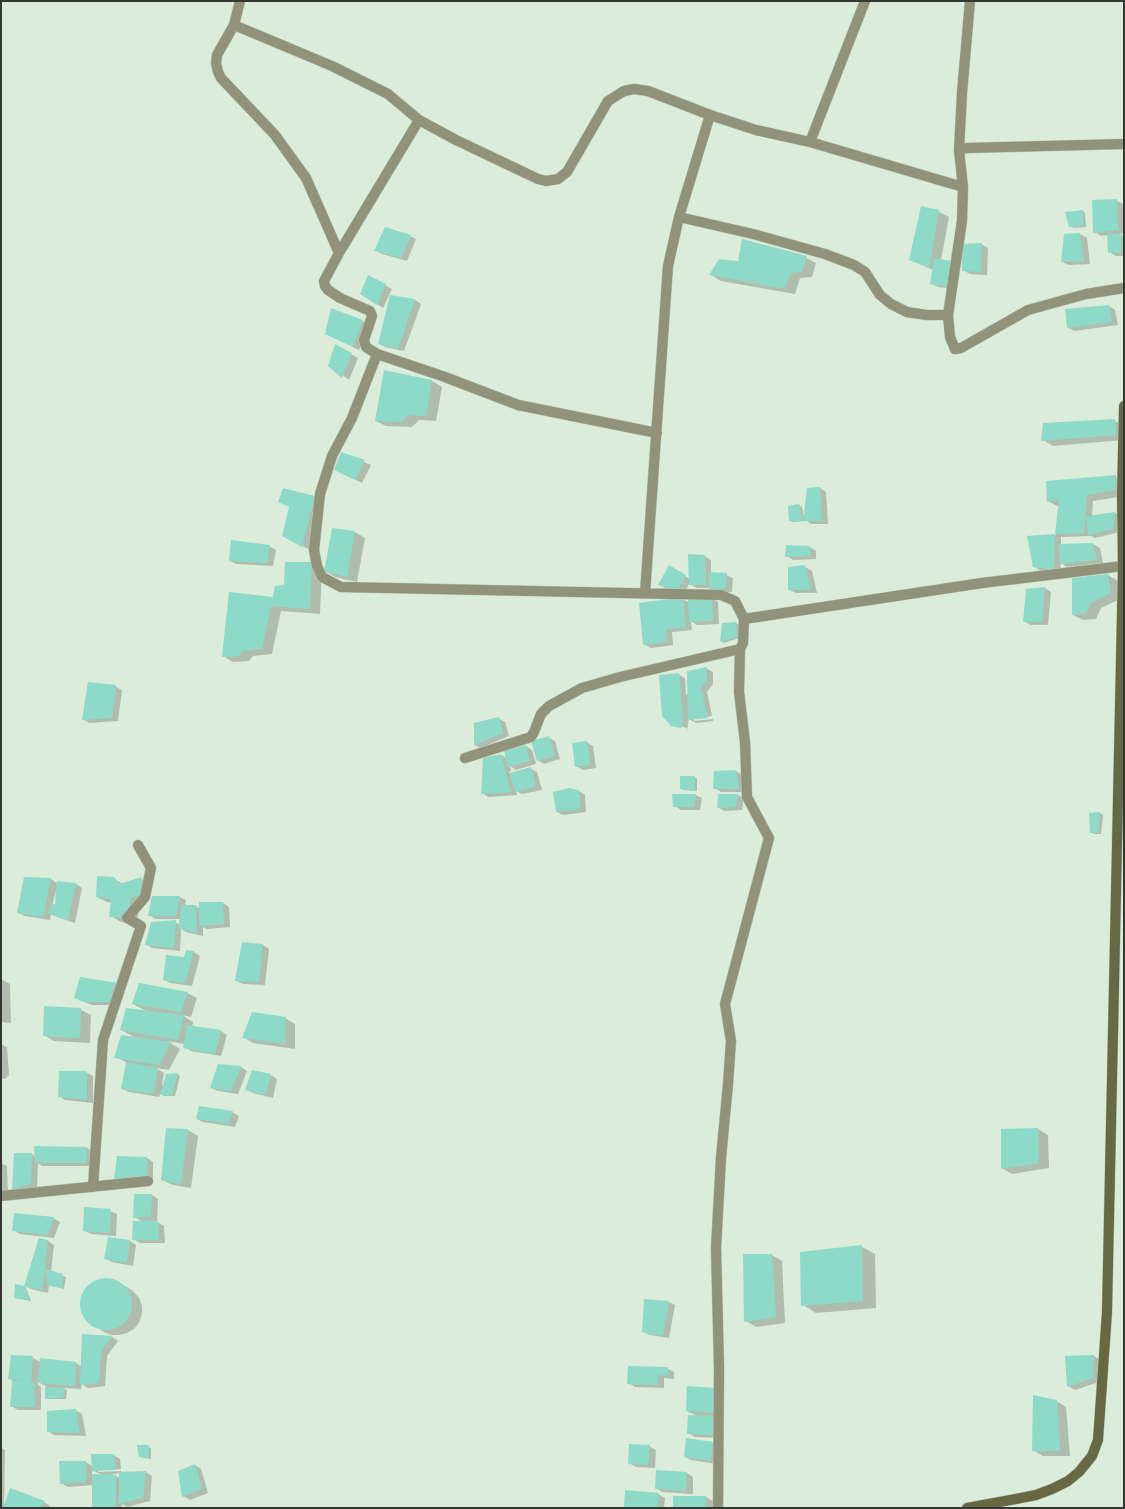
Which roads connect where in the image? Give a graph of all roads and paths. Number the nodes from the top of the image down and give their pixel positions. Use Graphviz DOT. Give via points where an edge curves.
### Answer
graph roads {
  1 [pos="240,1"];
  2 [pos="865,1"];
  3 [pos="970,1"];
  4 [pos="234,25"];
  5 [pos="710,115"];
  6 [pos="419,120"];
  7 [pos="810,142"];
  8 [pos="1124,144"];
  9 [pos="959,150"];
  10 [pos="963,187"];
  11 [pos="679,217"];
  12 [pos="338,253"];
  13 [pos="1124,288"];
  14 [pos="948,315"];
  15 [pos="377,354"];
  16 [pos="1124,406"];
  17 [pos="657,433"];
  18 [pos="1123,566"];
  19 [pos="645,593"];
  20 [pos="744,619"];
  21 [pos="740,649"];
  22 [pos="465,758"];
  23 [pos="138,845"];
  24 [pos="148,1181"];
  25 [pos="93,1187"];
  26 [pos="1,1196"];
  27 [pos="1001,1505"];
  28 [pos="718,1508"];
  29 [pos="967,1508"];
  1 -- 4 [label="street"];
  2 -- 7 [label="street"];
  3 -- 9 [label="street"];
  4 -- 6 [label="street" via="332,66 388,94"];
  4 -- 12 [label="street" via="217,55 218,72 275,135 306,178"];
  5 -- 6 [label="street" via="648,92 624,91 608,101 567,172 551,181 538,179"];
  5 -- 7 [label="street"];
  5 -- 11 [label="street"];
  6 -- 12 [label="street"];
  7 -- 10 [label="street"];
  8 -- 9 [label="street"];
  9 -- 10 [label="street"];
  10 -- 14 [label="street" via="962,221"];
  11 -- 14 [label="street" via="826,254 865,272 880,295 891,304 907,312"];
  11 -- 17 [label="street" via="668,266"];
  12 -- 15 [label="street" via="324,281 325,286 340,298 370,311 372,316 364,340 366,347"];
  13 -- 14 [label="street" via="1086,294 1028,310 958,349 950,337"];
  15 -- 17 [label="street" via="518,405"];
  15 -- 19 [label="street" via="352,418 332,456 320,494 314,550 322,577 341,587"];
  16 -- 18 [label="street"];
  17 -- 19 [label="street"];
  18 -- 20 [label="street" via="982,583"];
  18 -- 27 [label="street" via="1108,1312 1098,1440 1092,1456 1068,1481"];
  19 -- 20 [label="street" via="721,595 735,601"];
  20 -- 21 [label="street"];
  21 -- 22 [label="street" via="582,688 549,706 531,737"];
  21 -- 28 [label="street" via="739,692 748,797 769,838 725,1004 731,1041 716,1248"];
  23 -- 25 [label="street" via="151,868 146,897 128,918 141,926 103,1040"];
  24 -- 25 [label="street"];
  25 -- 26 [label="street"];
  27 -- 29 [label="street"];
}
